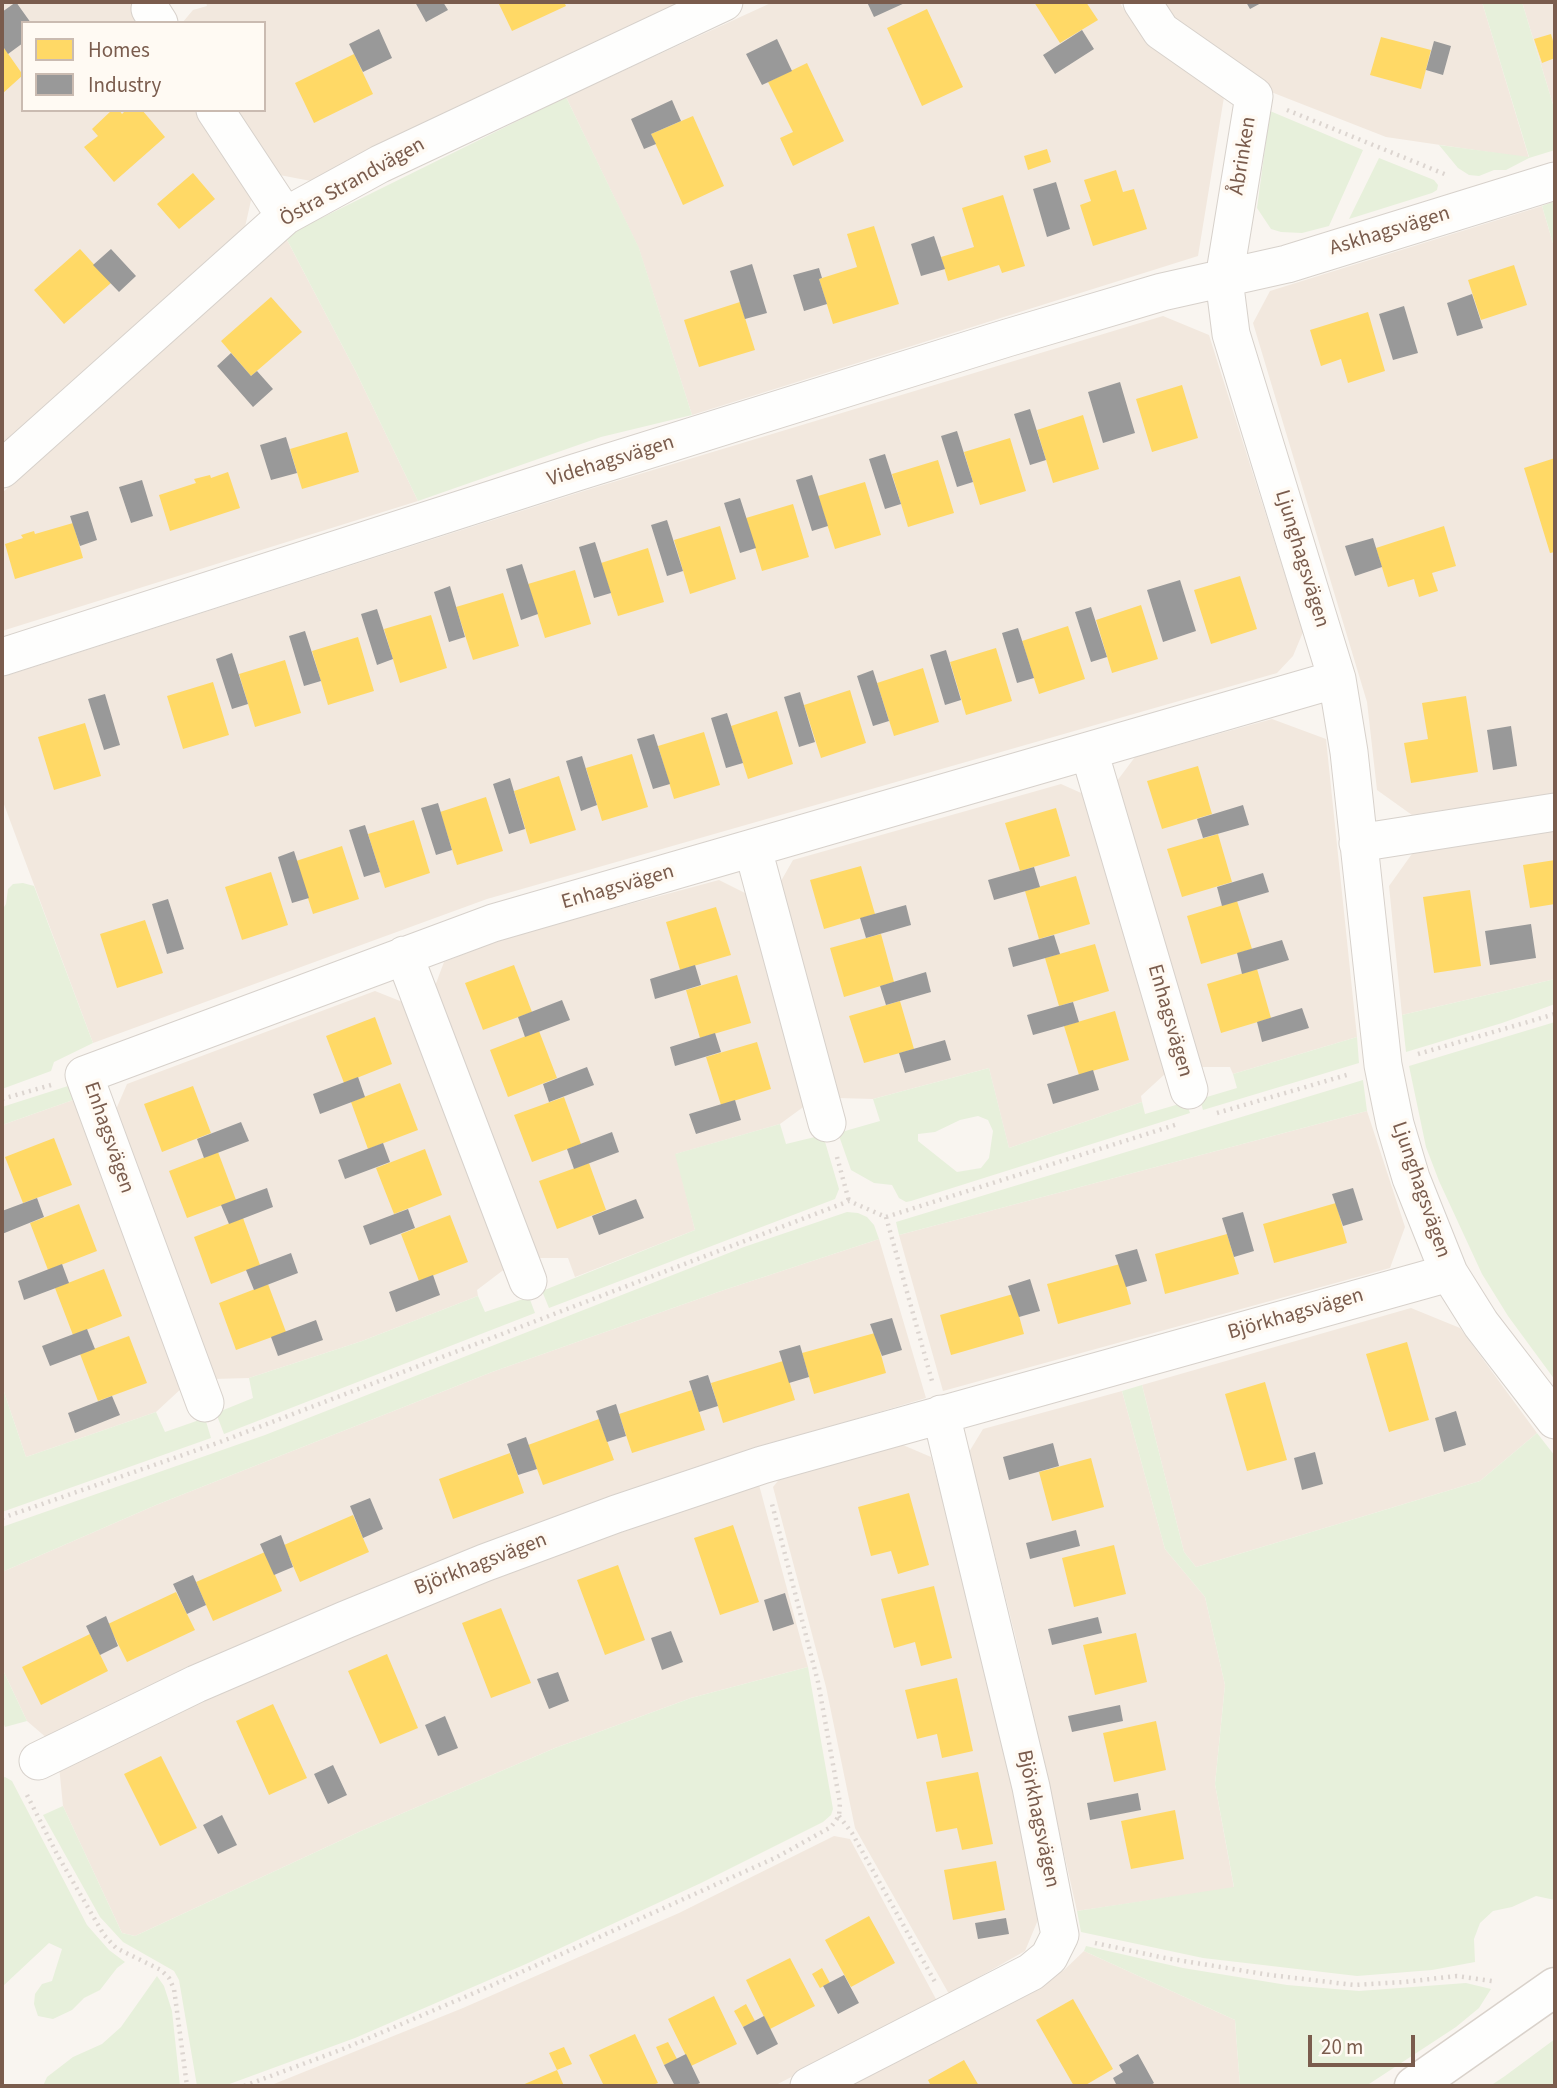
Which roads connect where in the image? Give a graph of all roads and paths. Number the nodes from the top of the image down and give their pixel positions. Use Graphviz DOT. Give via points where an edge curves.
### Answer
graph roads {
  1 [pos="1142,2"];
  2 [pos="713,4"];
  3 [pos="1254,96"];
  4 [pos="216,112"];
  5 [pos="1451,177"];
  6 [pos="1555,181"];
  7 [pos="285,216"];
  8 [pos="1224,279"];
  9 [pos="2,469"];
  10 [pos="2,657"];
  11 [pos="1337,679"];
  12 [pos="1089,751"];
  13 [pos="1555,812"];
  14 [pos="1358,843"];
  15 [pos="753,849"];
  16 [pos="404,955"];
  17 [pos="1555,1014"];
  18 [pos="1383,1065"];
  19 [pos="84,1075"];
  20 [pos="2,1099"];
  21 [pos="1194,1109"];
  22 [pos="827,1123"];
  23 [pos="849,1201"];
  24 [pos="886,1217"];
  25 [pos="1449,1273"];
  26 [pos="528,1281"];
  27 [pos="205,1403"];
  28 [pos="941,1414"];
  29 [pos="1555,1420"];
  30 [pos="762,1465"];
  31 [pos="2,1518"];
  32 [pos="32,1777"];
  33 [pos="839,1816"];
  34 [pos="1060,1935"];
  35 [pos="1555,1987"];
  36 [pos="952,2013"];
  37 [pos="1520,2013"];
  38 [pos="187,2086"];
  39 [pos="244,2086"];
  40 [pos="809,2086"];
  41 [pos="1413,2086"];
  1 -- 3 [label="street, Åbrinken" via="1161,31"];
  2 -- 7 [label="street, Östra Strandvägen" via="380,164"];
  3 -- 5 [label="path"];
  3 -- 8 [label="street, Åbrinken"];
  4 -- 7 [label="street"];
  6 -- 8 [label="street, Askhagsvägen" via="1287,264"];
  7 -- 9 [label="street, Östra Strandvägen"];
  8 -- 10 [label="street, Videhagsvägen" via="1162,292 994,342"];
  8 -- 11 [label="street, Ljunghagsvägen" via="1231,334"];
  11 -- 12 [label="street, Enhagsvägen"];
  11 -- 14 [label="street, Ljunghagsvägen"];
  12 -- 15 [label="street, Enhagsvägen"];
  12 -- 21 [label="street, Enhagsvägen"];
  13 -- 14 [label="street"];
  14 -- 18 [label="street, Ljunghagsvägen"];
  15 -- 16 [label="street, Enhagsvägen" via="493,923"];
  15 -- 22 [label="street"];
  16 -- 19 [label="street, Enhagsvägen"];
  16 -- 26 [label="street"];
  17 -- 18 [label="path"];
  18 -- 21 [label="path"];
  18 -- 25 [label="street, Ljunghagsvägen" via="1411,1178"];
  19 -- 20 [label="path"];
  19 -- 27 [label="street, Enhagsvägen"];
  21 -- 24 [label="path"];
  22 -- 23 [label="path"];
  23 -- 24 [label="path"];
  23 -- 31 [label="path" via="220,1442"];
  24 -- 28 [label="path"];
  25 -- 28 [label="street, Björkhagsvägen"];
  25 -- 29 [label="street, Ljunghagsvägen" via="1481,1324"];
  28 -- 30 [label="street, Björkhagsvägen"];
  28 -- 34 [label="street, Björkhagsvägen" via="1031,1787"];
  30 -- 32 [label="street, Björkhagsvägen" via="604,1518 345,1619 195,1684"];
  30 -- 33 [label="path" via="818,1682"];
  32 -- 38 [label="path" via="58,1856 104,1935 116,1948 169,1978"];
  33 -- 36 [label="path"];
  33 -- 39 [label="path" via="831,1827 777,1857 476,1993"];
  34 -- 36 [label="street" via="1049,1957 1031,1972"];
  34 -- 37 [label="path" via="1165,1958 1342,1983 1457,1976 1492,1981"];
  35 -- 37 [label="street"];
  36 -- 40 [label="street"];
  37 -- 41 [label="street"];
}
